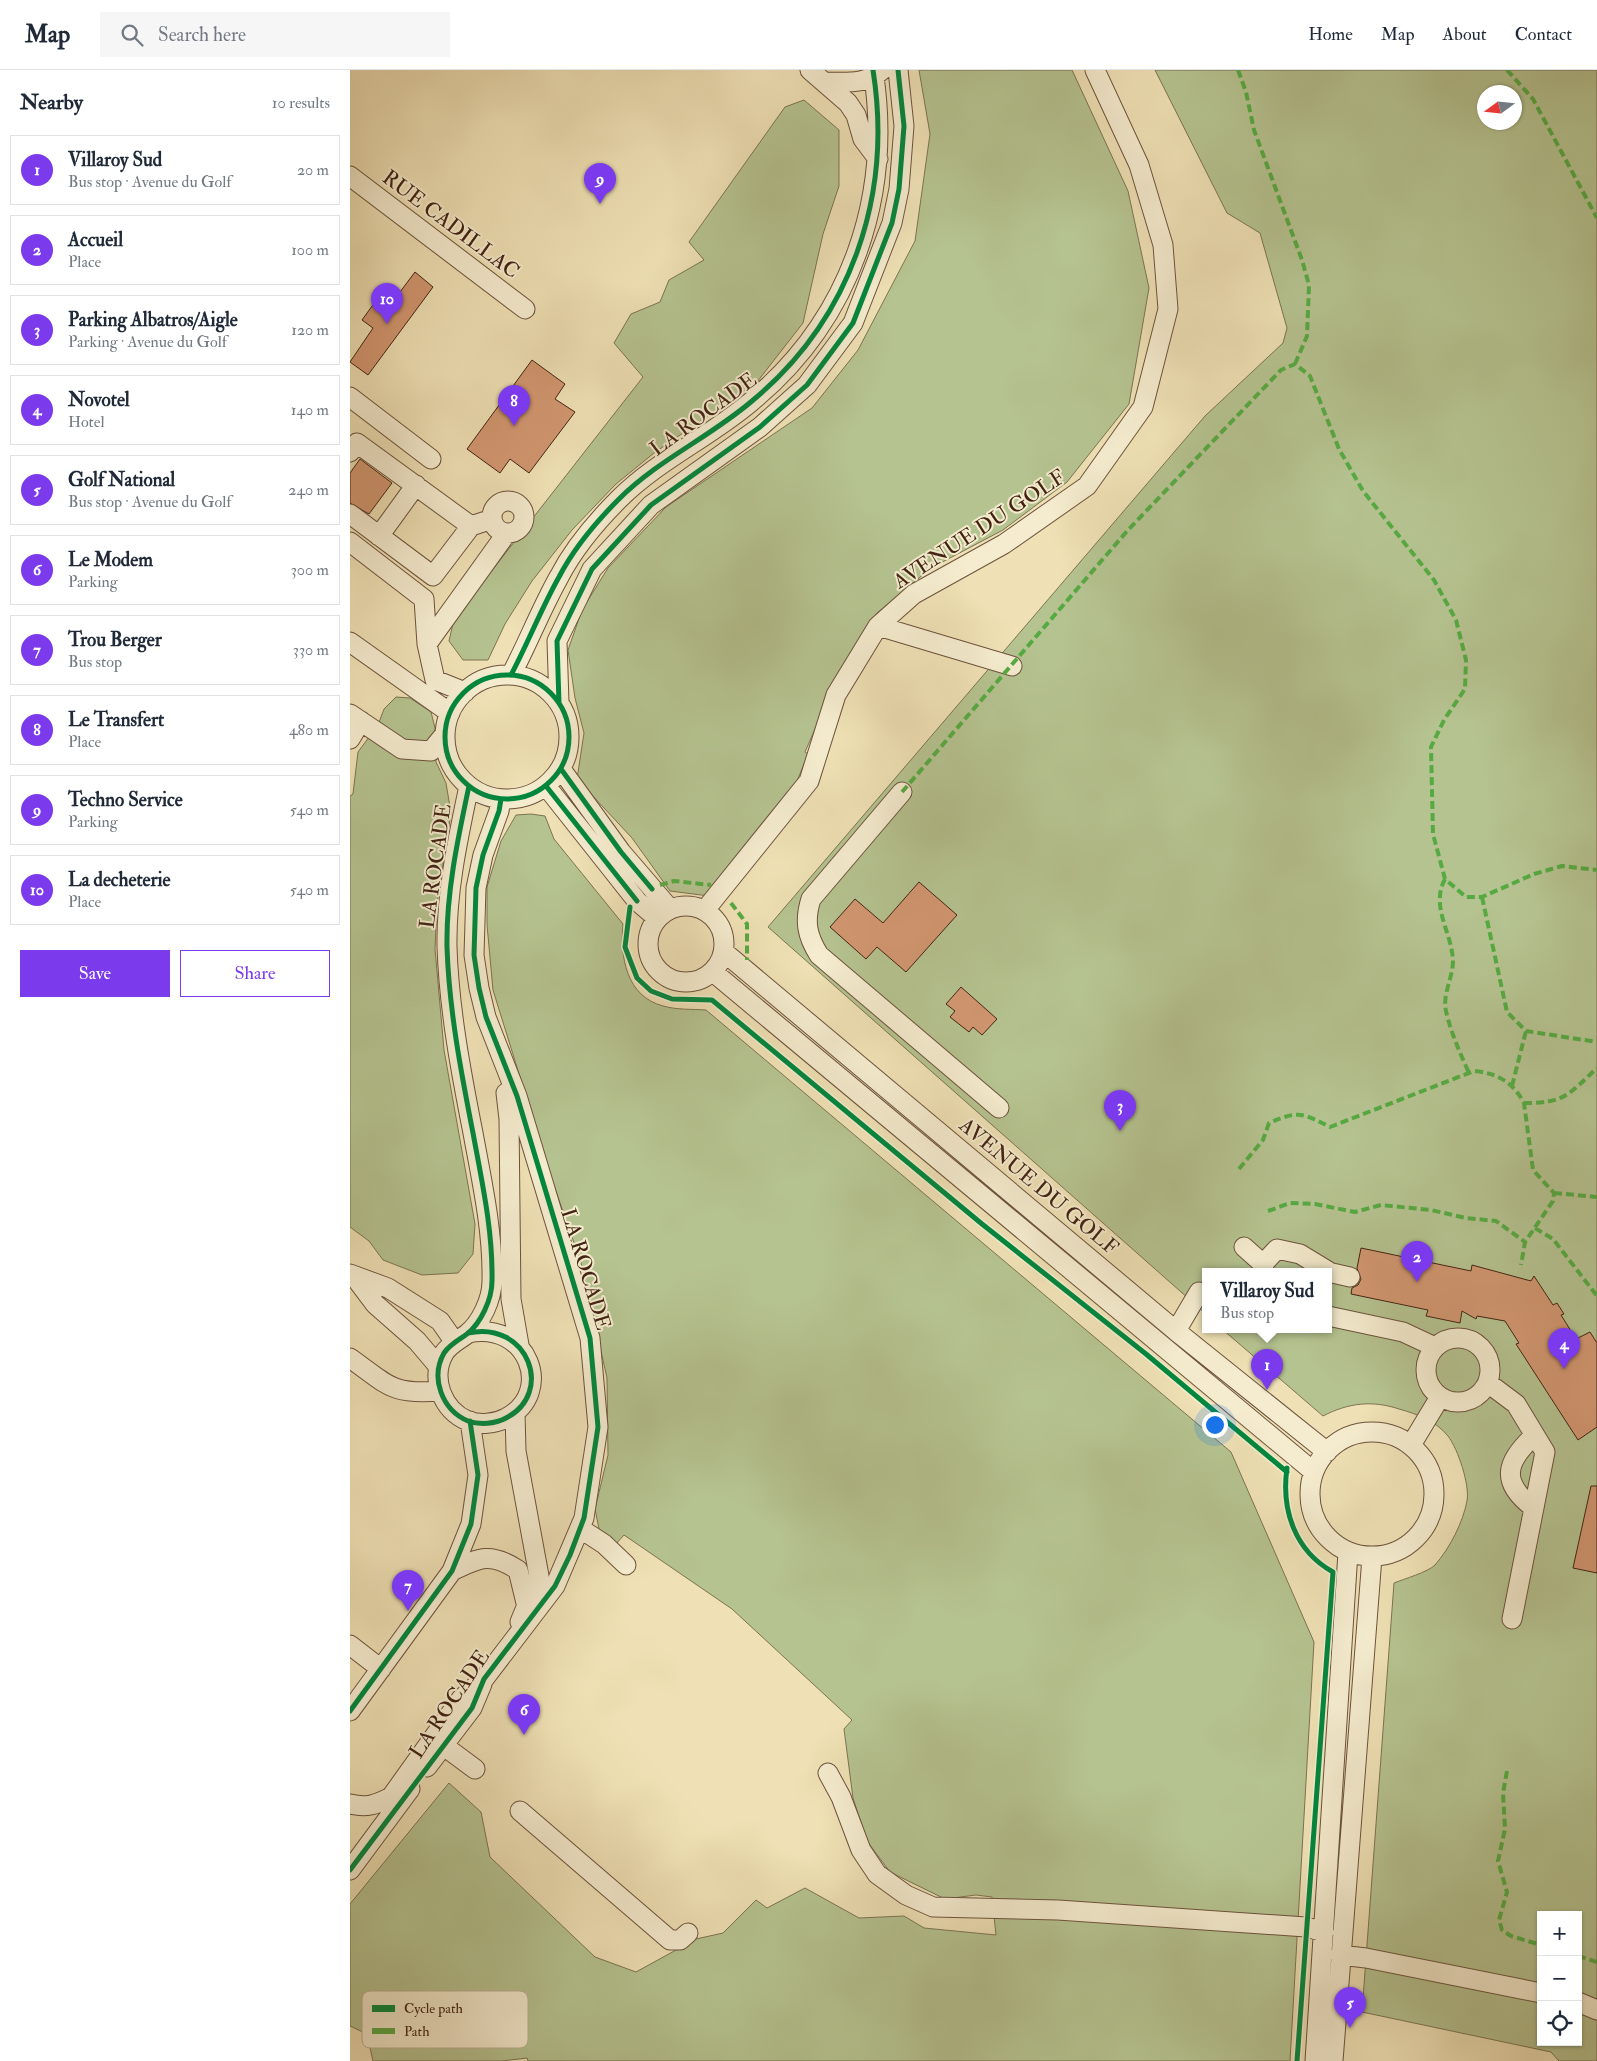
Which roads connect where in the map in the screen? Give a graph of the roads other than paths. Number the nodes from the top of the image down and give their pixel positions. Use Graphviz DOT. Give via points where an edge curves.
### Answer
graph roads {
  1 [pos="810,70"];
  2 [pos="898,70"];
  3 [pos="1095,70"];
  4 [pos="876,72"];
  5 [pos="826,82"];
  6 [pos="878,159"];
  7 [pos="350,176"];
  8 [pos="525,309"];
  9 [pos="350,397"];
  10 [pos="350,452"];
  11 [pos="431,459"];
  12 [pos="416,485"];
  13 [pos="350,514"];
  14 [pos="492,519"];
  15 [pos="471,526"];
  16 [pos="506,534"];
  17 [pos="379,536"];
  18 [pos="350,542"];
  19 [pos="878,626"];
  20 [pos="350,642"];
  21 [pos="427,644"];
  22 [pos="402,665"];
  23 [pos="1012,666"];
  24 [pos="511,675"];
  25 [pos="435,680"];
  26 [pos="465,692"];
  27 [pos="559,703"];
  28 [pos="450,713"];
  29 [pos="355,718"];
  30 [pos="446,734"];
  31 [pos="350,739"];
  32 [pos="561,769"];
  33 [pos="469,786"];
  34 [pos="546,786"];
  35 [pos="902,792"];
  36 [pos="501,799"];
  37 [pos="705,910"];
  38 [pos="664,914"];
  39 [pos="724,952"];
  40 [pos="713,972"];
  41 [pos="486,1017"];
  42 [pos="999,1108"];
  43 [pos="1244,1247"];
  44 [pos="1263,1268"];
  45 [pos="1322,1268"];
  46 [pos="1332,1273"];
  47 [pos="352,1275"];
  48 [pos="1350,1277"];
  49 [pos="1199,1292"];
  50 [pos="1332,1317"];
  51 [pos="1176,1331"];
  52 [pos="461,1337"];
  53 [pos="519,1346"];
  54 [pos="1435,1347"];
  55 [pos="350,1358"];
  56 [pos="439,1367"];
  57 [pos="1488,1383"];
  58 [pos="440,1391"];
  59 [pos="1440,1397"];
  60 [pos="515,1412"];
  61 [pos="470,1421"];
  62 [pos="1535,1435"];
  63 [pos="1411,1445"];
  64 [pos="1327,1452"];
  65 [pos="1314,1472"];
  66 [pos="1534,1508"];
  67 [pos="581,1529"];
  68 [pos="1348,1552"];
  69 [pos="1372,1557"];
  70 [pos="626,1565"];
  71 [pos="452,1571"];
  72 [pos="526,1603"];
  73 [pos="1512,1619"];
  74 [pos="513,1639"];
  75 [pos="350,1645"];
  76 [pos="381,1668"];
  77 [pos="484,1679"];
  78 [pos="350,1711"];
  79 [pos="444,1746"];
  80 [pos="475,1769"];
  81 [pos="828,1773"];
  82 [pos="350,1804"];
  83 [pos="520,1811"];
  84 [pos="351,1867"];
  85 [pos="1324,1932"];
  86 [pos="688,1933"];
  87 [pos="1340,1955"];
  88 [pos="1537,1992"];
  89 [pos="1582,2004"];
  90 [pos="1597,2010"];
  91 [pos="1315,2061"];
  92 [pos="1333,2061"];
  1 -- 5 [label="street"];
  2 -- 27 [label="street, LA ROCADE" via="904,126 899,189 892,223 854,323 807,385 760,428 651,505 592,569 557,641"];
  3 -- 19 [label="street, AVENUE DU GOLF" via="1139,164 1163,245 1168,309 1144,407 1087,486 1004,544 914,594"];
  4 -- 5 [label="street" via="854,83"];
  4 -- 6 [label="street, LA ROCADE"];
  5 -- 6 [label="street" via="848,103 856,115 863,139"];
  6 -- 24 [label="street, LA ROCADE" via="862,240 851,271 818,331 782,374 758,396 645,476 597,523 559,576"];
  7 -- 8 [label="street, RUE CADILLAC"];
  9 -- 11 [label="street"];
  10 -- 12 [label="street" via="357,443"];
  12 -- 15 [label="street"];
  12 -- 17 [label="street"];
  13 -- 17 [label="street"];
  14 -- 15 [label="street"];
  14 -- 16 [label="street" via="494,526"];
  14 -- 16 [label="street" via="493,510 501,502 510,501 520,506 525,516 522,527"];
  15 -- 17 [label="street" via="433,576"];
  16 -- 21 [label="street"];
  18 -- 21 [label="street" via="424,599"];
  19 -- 23 [label="street"];
  19 -- 37 [label="street, AVENUE DU GOLF" via="836,695 809,781"];
  20 -- 28 [label="street"];
  21 -- 25 [label="street"];
  22 -- 25 [label="street"];
  24 -- 26 [label="street" via="486,679"];
  24 -- 27 [label="street" via="530,679"];
  25 -- 26 [label="street"];
  26 -- 28 [label="street"];
  27 -- 32 [label="street" via="569,729"];
  28 -- 30 [label="street"];
  29 -- 30 [label="street" via="402,749 432,751"];
  29 -- 31 [label="street"];
  30 -- 33 [label="street" via="449,758"];
  32 -- 34 [label="street"];
  32 -- 38 [label="street"];
  33 -- 36 [label="street" via="484,795"];
  33 -- 52 [label="street, LA ROCADE" via="450,891 447,948 456,1035 488,1218 492,1287 487,1306"];
  34 -- 36 [label="street" via="517,799"];
  34 -- 38 [label="street" via="637,902"];
  35 -- 42 [label="street" via="811,899 806,926 819,955"];
  36 -- 41 [label="street, LA ROCADE" via="482,855 476,888 474,955"];
  37 -- 38 [label="street" via="679,906"];
  37 -- 39 [label="street" via="716,919 724,935"];
  38 -- 40 [label="street" via="650,931 648,945 658,969 668,978 689,982"];
  39 -- 40 [label="street"];
  39 -- 51 [label="street, AVENUE DU GOLF"];
  40 -- 65 [label="street, AVENUE DU GOLF"];
  41 -- 53 [label="street, LA ROCADE" via="508,1100 511,1299"];
  41 -- 67 [label="street, LA ROCADE" via="517,1096 590,1338 598,1427"];
  43 -- 44 [label="street"];
  44 -- 45 [label="street" via="1277,1248 1300,1254"];
  46 -- 48 [label="street"];
  47 -- 52 [label="street" via="388,1288"];
  47 -- 56 [label="street" via="375,1304 417,1341"];
  49 -- 51 [label="street"];
  50 -- 54 [label="street" via="1403,1332"];
  51 -- 64 [label="street, AVENUE DU GOLF"];
  52 -- 53 [label="street" via="482,1330 495,1331"];
  52 -- 56 [label="street" via="444,1353"];
  53 -- 60 [label="street" via="531,1372 525,1401"];
  54 -- 57 [label="street" via="1451,1338 1468,1338 1484,1349 1491,1365"];
  54 -- 59 [label="street" via="1426,1364 1428,1382"];
  55 -- 58 [label="street" via="397,1391"];
  56 -- 58 [label="street"];
  57 -- 59 [label="street" via="1476,1397 1458,1403"];
  57 -- 62 [label="street" via="1516,1404"];
  58 -- 61 [label="street" via="447,1404"];
  59 -- 63 [label="street"];
  60 -- 61 [label="street" via="494,1423"];
  60 -- 72 [label="street, LA ROCADE" via="516,1451 539,1576"];
  61 -- 71 [label="street" via="478,1475 472,1524"];
  62 -- 66 [label="street" via="1545,1452"];
  62 -- 66 [label="street" via="1518,1450 1510,1468 1511,1482 1521,1498"];
  63 -- 64 [label="street" via="1378,1433 1360,1434 1342,1440"];
  63 -- 69 [label="street" via="1426,1465 1433,1485 1433,1506 1425,1526 1411,1542 1393,1553"];
  64 -- 65 [label="street"];
  65 -- 68 [label="street" via="1310,1491 1315,1519 1332,1542"];
  66 -- 73 [label="street"];
  67 -- 70 [label="street" via="604,1544"];
  67 -- 74 [label="street, LA ROCADE" via="555,1586"];
  68 -- 69 [label="street"];
  68 -- 85 [label="street"];
  69 -- 87 [label="street"];
  71 -- 72 [label="street" via="488,1557 503,1560 518,1570"];
  71 -- 76 [label="street"];
  72 -- 74 [label="street, LA ROCADE"];
  74 -- 77 [label="street, LA ROCADE"];
  75 -- 76 [label="street"];
  76 -- 78 [label="street"];
  77 -- 79 [label="street, LA ROCADE" via="472,1708"];
  77 -- 82 [label="street, LA ROCADE" via="461,1699 391,1797 376,1805 362,1807"];
  79 -- 80 [label="street"];
  79 -- 84 [label="street, LA ROCADE"];
  81 -- 85 [label="street" via="842,1797 861,1850 877,1874 906,1895 933,1907 1058,1910 1306,1927"];
  83 -- 86 [label="street" via="670,1940 680,1940"];
  85 -- 91 [label="street"];
  87 -- 88 [label="street"];
  87 -- 92 [label="street"];
  89 -- 90 [label="street"];
}
